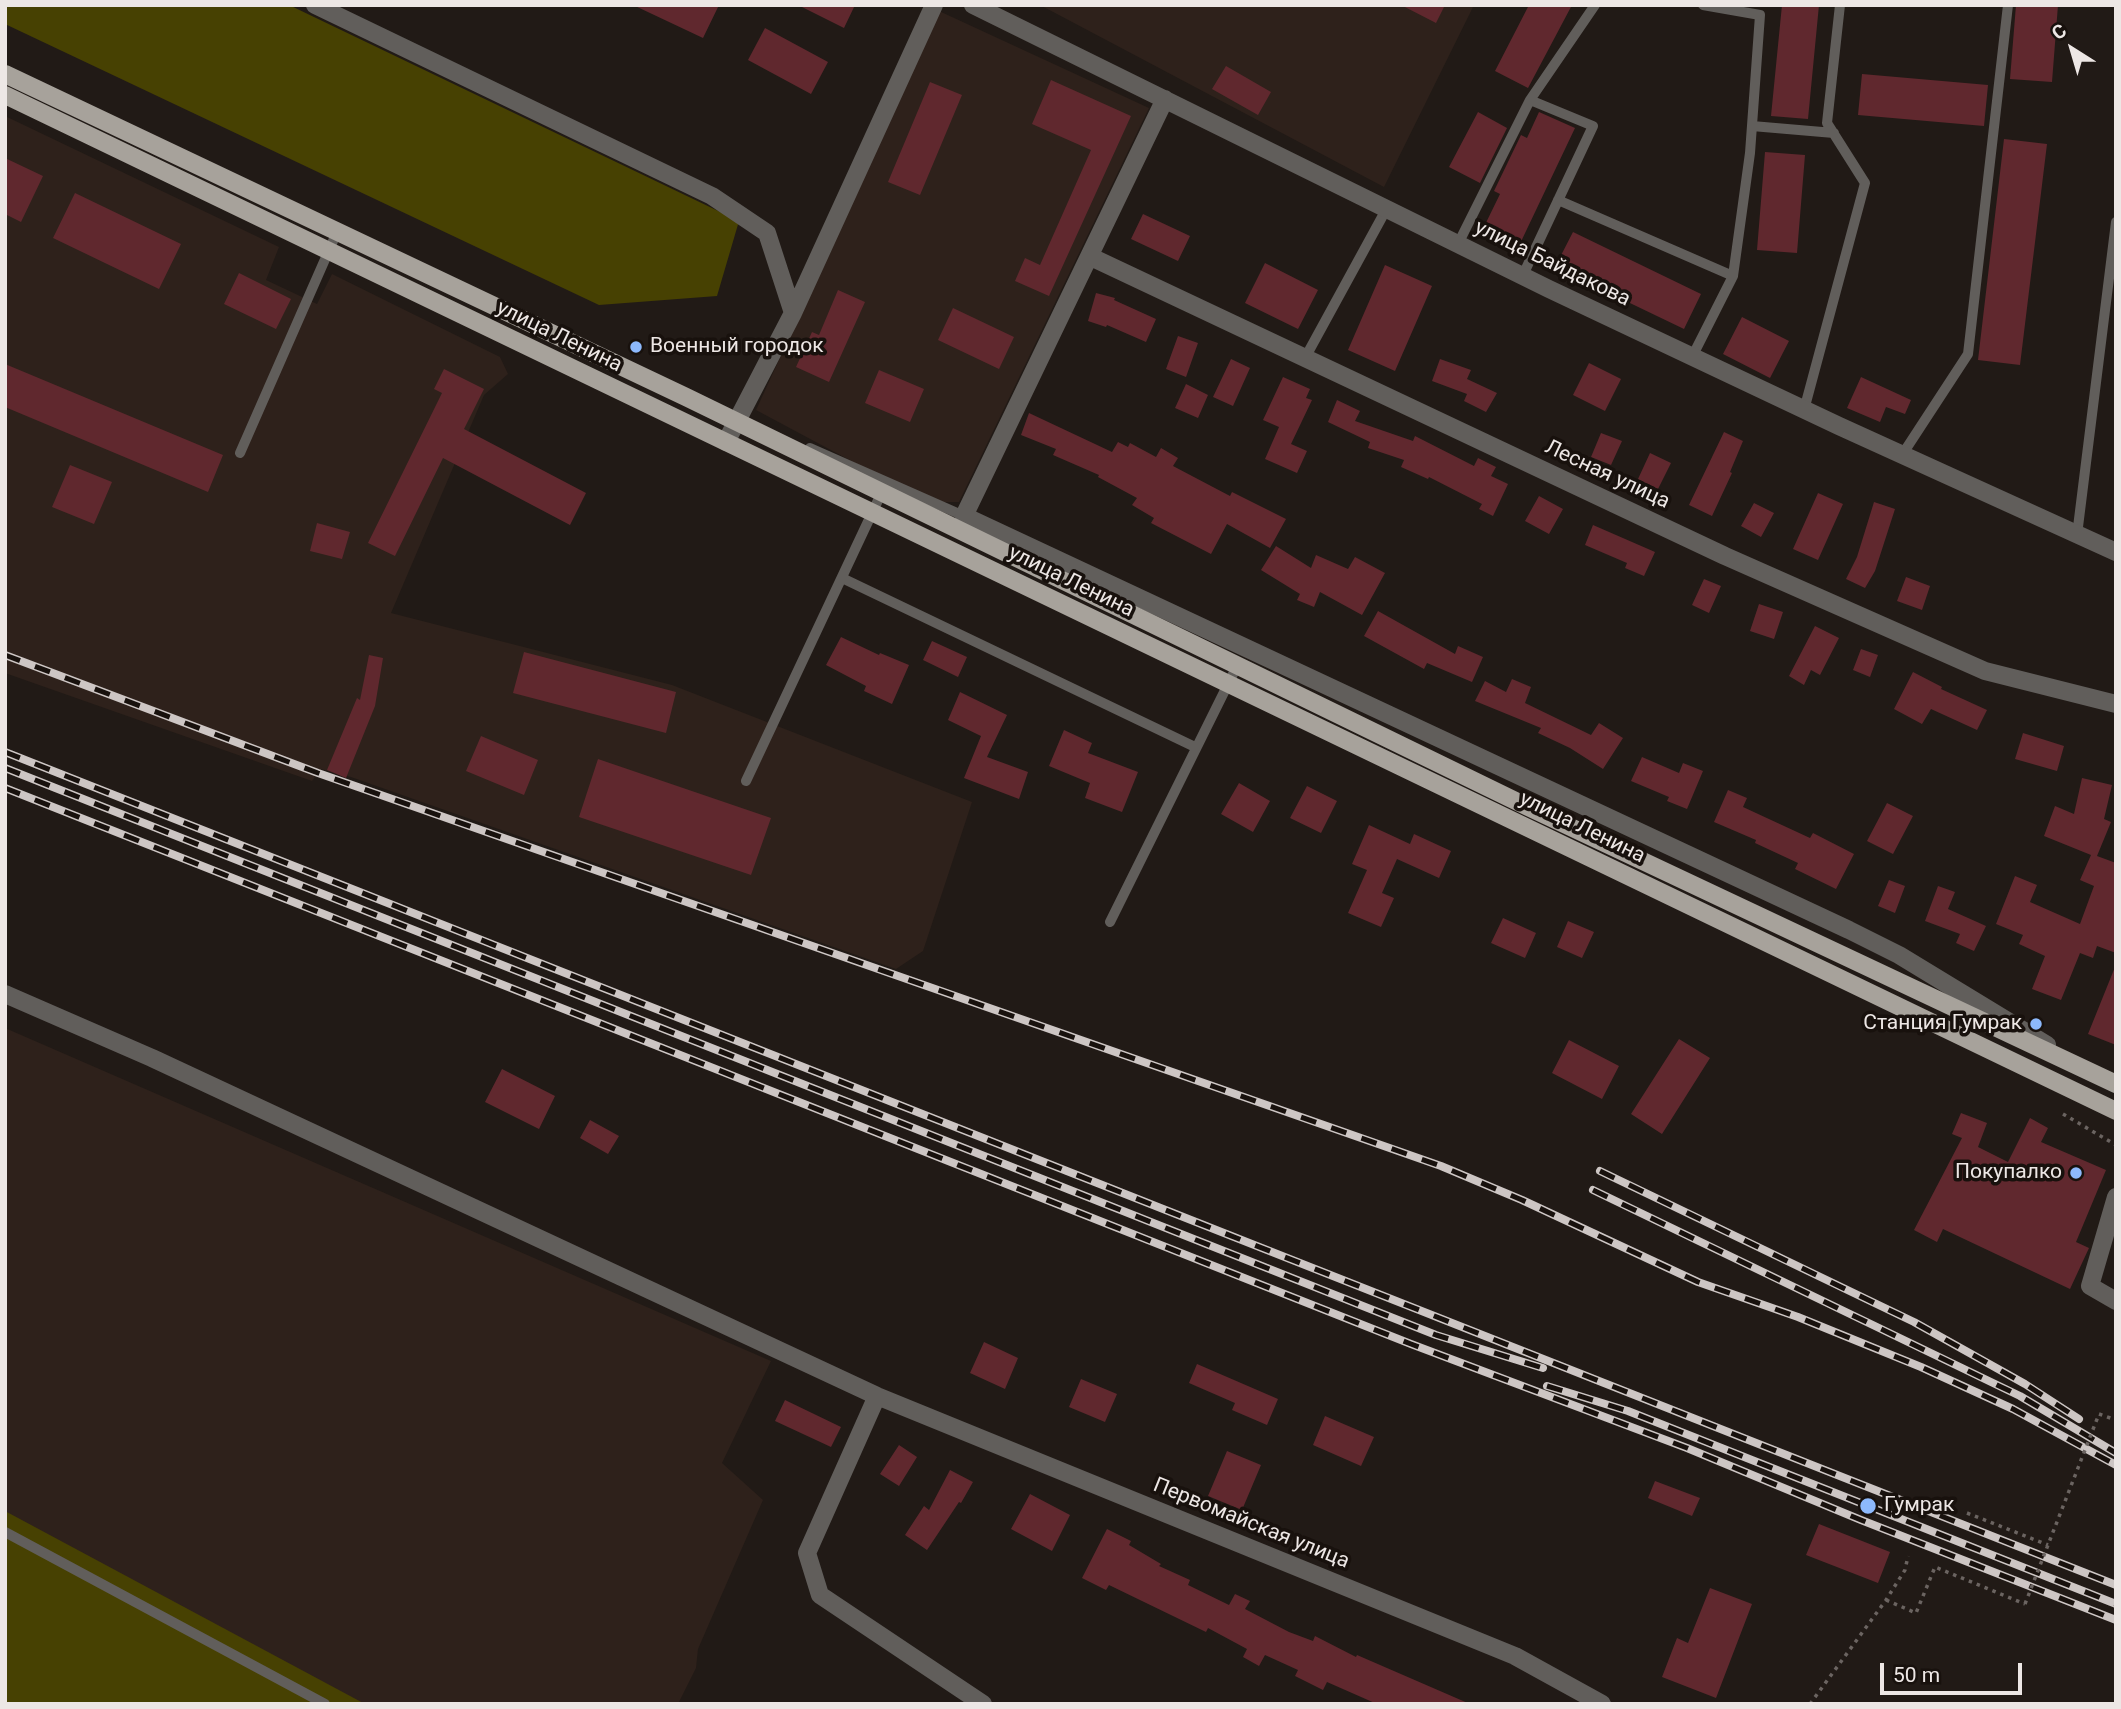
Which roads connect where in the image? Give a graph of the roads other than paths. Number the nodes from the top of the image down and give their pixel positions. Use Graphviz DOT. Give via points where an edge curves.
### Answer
graph roads {
  1 [pos="314,5"];
  2 [pos="934,5"];
  3 [pos="973,5"];
  4 [pos="1595,5"];
  5 [pos="1703,5"];
  6 [pos="1840,5"];
  7 [pos="2008,5"];
  8 [pos="1761,10"];
  9 [pos="5,74"];
  10 [pos="5,95"];
  11 [pos="1165,99"];
  12 [pos="1530,100"];
  13 [pos="1752,126"];
  14 [pos="1834,133"];
  15 [pos="1558,200"];
  16 [pos="1387,208"];
  17 [pos="2116,222"];
  18 [pos="337,232"];
  19 [pos="1458,244"];
  20 [pos="328,252"];
  21 [pos="1091,257"];
  22 [pos="1523,275"];
  23 [pos="1732,276"];
  24 [pos="793,313"];
  25 [pos="1692,357"];
  26 [pos="1305,358"];
  27 [pos="1804,410"];
  28 [pos="737,423"];
  29 [pos="726,442"];
  30 [pos="810,448"];
  31 [pos="240,453"];
  32 [pos="1902,455"];
  33 [pos="881,494"];
  34 [pos="872,512"];
  35 [pos="964,516"];
  36 [pos="2077,535"];
  37 [pos="2116,552"];
  38 [pos="842,578"];
  39 [pos="1237,666"];
  40 [pos="1228,683"];
  41 [pos="2116,704"];
  42 [pos="1195,747"];
  43 [pos="746,780"];
  44 [pos="1110,922"];
  45 [pos="5,994"];
  46 [pos="2083,1069"];
  47 [pos="2116,1084"];
  48 [pos="2116,1111"];
  49 [pos="2116,1197"];
  50 [pos="2116,1301"];
  51 [pos="877,1396"];
  52 [pos="5,1532"];
  53 [pos="325,1704"];
  54 [pos="983,1704"];
  55 [pos="1602,1704"];
  1 -- 24 [label="street" via="712,196 767,233"];
  2 -- 24 [label="street"];
  3 -- 11 [label="street, улица Байдакова"];
  4 -- 12 [label="lane"];
  5 -- 8 [label="lane"];
  6 -- 14 [label="lane" via="1827,123"];
  7 -- 32 [label="lane" via="1968,354"];
  8 -- 13 [label="lane"];
  9 -- 18 [label="main road, улица Ленина"];
  10 -- 20 [label="main road, улица Ленина"];
  11 -- 16 [label="street, улица Байдакова"];
  11 -- 21 [label="street"];
  12 -- 15 [label="lane" via="1593,126"];
  12 -- 19 [label="lane"];
  13 -- 14 [label="lane"];
  13 -- 23 [label="lane"];
  14 -- 27 [label="lane" via="1865,183"];
  15 -- 22 [label="lane"];
  15 -- 23 [label="lane"];
  16 -- 19 [label="street, улица Байдакова"];
  16 -- 26 [label="lane"];
  17 -- 36 [label="lane"];
  18 -- 20 [label="lane"];
  18 -- 28 [label="main road, улица Ленина"];
  19 -- 22 [label="street, улица Байдакова"];
  20 -- 29 [label="main road, улица Ленина"];
  20 -- 31 [label="lane"];
  21 -- 26 [label="street, Лесная улица"];
  21 -- 35 [label="street"];
  22 -- 25 [label="street, улица Байдакова"];
  23 -- 25 [label="lane"];
  24 -- 28 [label="street"];
  25 -- 27 [label="street, улица Байдакова"];
  26 -- 41 [label="street, Лесная улица" via="1725,556 1985,671"];
  27 -- 32 [label="street, улица Байдакова"];
  28 -- 29 [label="street"];
  28 -- 33 [label="main road, улица Ленина"];
  29 -- 34 [label="main road, улица Ленина"];
  30 -- 35 [label="lane"];
  32 -- 36 [label="street, улица Байдакова"];
  33 -- 34 [label="lane"];
  33 -- 39 [label="main road, улица Ленина"];
  34 -- 38 [label="lane"];
  34 -- 40 [label="main road, улица Ленина"];
  35 -- 46 [label="street, улица Ленина" via="1899,954"];
  36 -- 37 [label="street, улица Байдакова"];
  38 -- 42 [label="lane"];
  38 -- 43 [label="lane"];
  39 -- 40 [label="lane"];
  39 -- 46 [label="main road, улица Ленина"];
  40 -- 42 [label="lane"];
  40 -- 48 [label="main road, улица Ленина"];
  42 -- 44 [label="lane"];
  45 -- 51 [label="street, Первомайская улица"];
  46 -- 47 [label="main road, улица Ленина"];
  49 -- 50 [label="street" via="2090,1286"];
  51 -- 54 [label="street" via="807,1553 820,1595"];
  51 -- 55 [label="street, Первомайская улица" via="1515,1656"];
  52 -- 53 [label="lane"];
}
